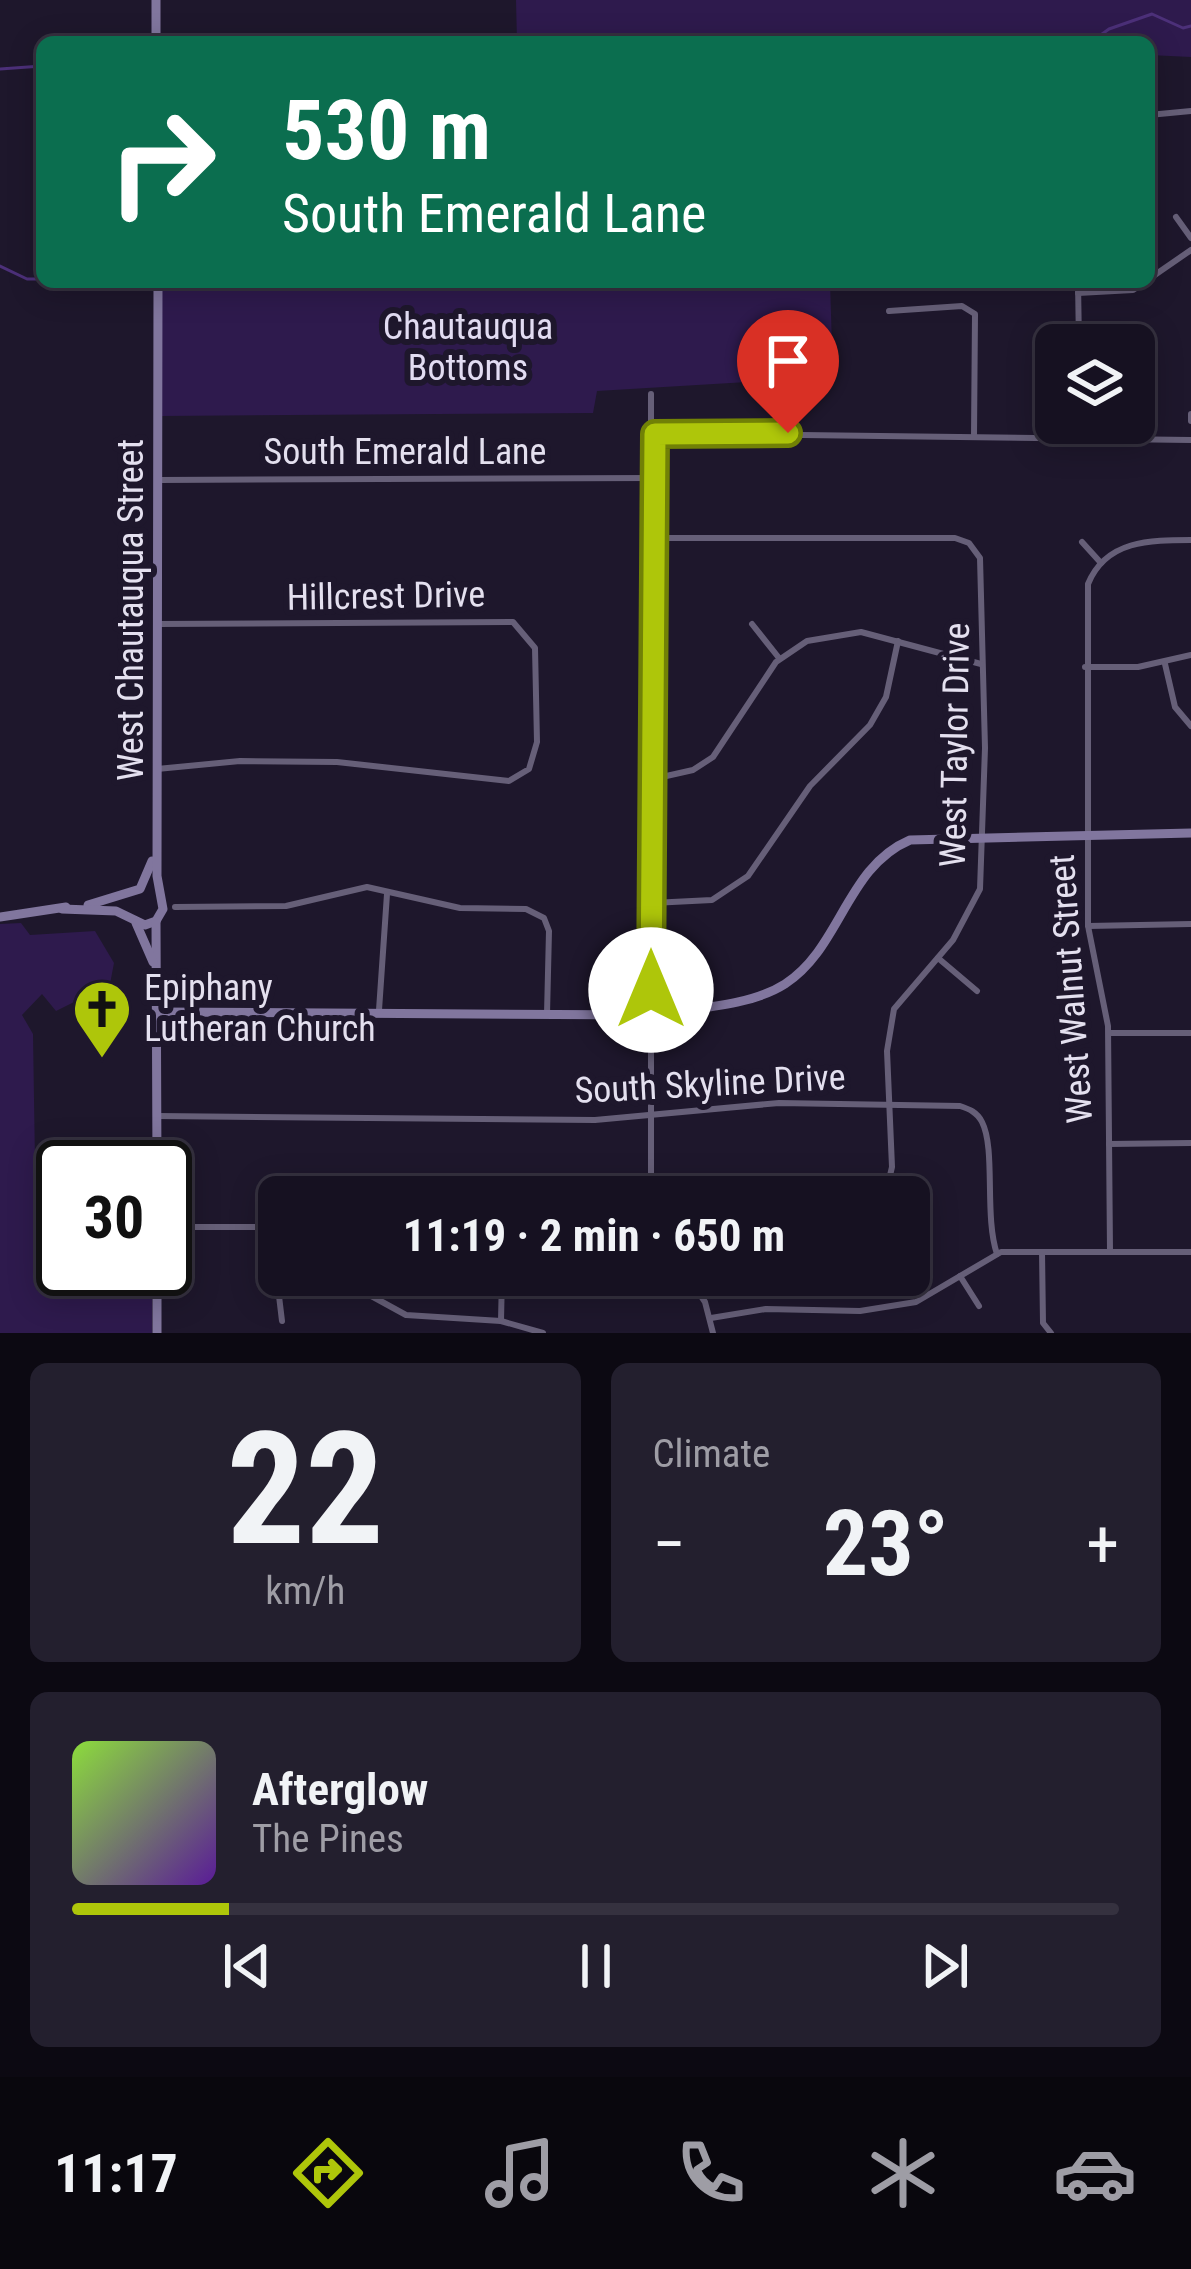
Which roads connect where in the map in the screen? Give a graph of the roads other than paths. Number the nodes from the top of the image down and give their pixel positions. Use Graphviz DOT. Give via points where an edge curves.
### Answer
graph roads {
  1 [pos="156,0"];
  2 [pos="156,36"];
  3 [pos="1191,111"];
  4 [pos="1155,114"];
  5 [pos="1176,217"];
  6 [pos="1191,238"];
  7 [pos="1191,250"];
  8 [pos="1155,278"];
  9 [pos="158,288"];
  10 [pos="1078,288"];
  11 [pos="1136,288"];
  12 [pos="1078,293"];
  13 [pos="890,311"];
  14 [pos="1079,324"];
  15 [pos="651,394"];
  16 [pos="655,434"];
  17 [pos="974,436"];
  18 [pos="1035,437"];
  19 [pos="1155,439"];
  20 [pos="1191,440"];
  21 [pos="651,478"];
  22 [pos="159,480"];
  23 [pos="655,538"];
  24 [pos="1191,540"];
  25 [pos="1082,542"];
  26 [pos="1101,562"];
  27 [pos="158,624"];
  28 [pos="752,624"];
  29 [pos="898,641"];
  30 [pos="1191,655"];
  31 [pos="779,658"];
  32 [pos="981,664"];
  33 [pos="1165,664"];
  34 [pos="1085,667"];
  35 [pos="1191,726"];
  36 [pos="157,770"];
  37 [pos="652,779"];
  38 [pos="157,811"];
  39 [pos="1191,833"];
  40 [pos="981,834"];
  41 [pos="1087,834"];
  42 [pos="135,892"];
  43 [pos="387,893"];
  44 [pos="159,896"];
  45 [pos="652,903"];
  46 [pos="175,907"];
  47 [pos="62,909"];
  48 [pos="0,916"];
  49 [pos="132,920"];
  50 [pos="156,921"];
  51 [pos="1191,925"];
  52 [pos="1088,926"];
  53 [pos="938,958"];
  54 [pos="157,989"];
  55 [pos="977,992"];
  56 [pos="379,1010"];
  57 [pos="157,1012"];
  58 [pos="547,1014"];
  59 [pos="651,1015"];
  60 [pos="1109,1033"];
  61 [pos="1191,1033"];
  62 [pos="889,1103"];
  63 [pos="157,1116"];
  64 [pos="650,1118"];
  65 [pos="157,1140"];
  66 [pos="1191,1143"];
  67 [pos="1108,1144"];
  68 [pos="651,1176"];
  69 [pos="890,1176"];
  70 [pos="192,1227"];
  71 [pos="258,1228"];
  72 [pos="1110,1251"];
  73 [pos="1042,1252"];
  74 [pos="1191,1252"];
  75 [pos="997,1254"];
  76 [pos="960,1276"];
  77 [pos="157,1296"];
  78 [pos="279,1296"];
  79 [pos="371,1296"];
  80 [pos="502,1296"];
  81 [pos="699,1296"];
  82 [pos="979,1306"];
  83 [pos="711,1318"];
  84 [pos="282,1321"];
  85 [pos="501,1321"];
  86 [pos="157,1333"];
  87 [pos="543,1333"];
  88 [pos="713,1333"];
  89 [pos="1051,1333"];
  1 -- 2 [label="street"];
  3 -- 4 [label="street"];
  5 -- 6 [label="street"];
  7 -- 8 [label="street"];
  9 -- 22 [label="street, West Chautauqua Street"];
  10 -- 12 [label="street"];
  11 -- 12 [label="street"];
  12 -- 14 [label="street"];
  13 -- 17 [label="street" via="962,306 975,314"];
  15 -- 16 [label="street"];
  16 -- 17 [label="street"];
  16 -- 21 [label="street"];
  17 -- 18 [label="street"];
  19 -- 20 [label="street"];
  21 -- 22 [label="street, South Emerald Lane"];
  21 -- 23 [label="street"];
  22 -- 27 [label="street, West Chautauqua Street"];
  23 -- 32 [label="street, West Taylor Drive" via="945,538 975,547"];
  23 -- 37 [label="street"];
  24 -- 26 [label="street" via="1130,545"];
  25 -- 26 [label="street"];
  26 -- 34 [label="street, West Walnut Street" via="1090,580"];
  27 -- 36 [label="street, West Chautauqua Street"];
  27 -- 36 [label="street, Hillcrest Drive" via="513,622 535,648 537,742 529,769 509,781 337,762"];
  28 -- 31 [label="street"];
  29 -- 31 [label="street" via="839,632"];
  29 -- 32 [label="street"];
  29 -- 45 [label="street" via="886,697 870,725 809,786 748,876 712,900"];
  30 -- 33 [label="street"];
  31 -- 37 [label="street" via="711,758"];
  32 -- 40 [label="street, West Taylor Drive"];
  33 -- 34 [label="street"];
  33 -- 35 [label="street" via="1175,706"];
  34 -- 41 [label="street, West Walnut Street"];
  36 -- 38 [label="street, West Chautauqua Street"];
  37 -- 45 [label="street"];
  38 -- 42 [label="street, West Chautauqua Street" via="151,866"];
  38 -- 44 [label="street, West Chautauqua Street"];
  39 -- 41 [label="street"];
  40 -- 41 [label="street"];
  40 -- 53 [label="street, West Taylor Drive" via="980,889"];
  40 -- 59 [label="street" via="923,836 892,848 789,982"];
  41 -- 52 [label="street, West Walnut Street"];
  42 -- 44 [label="street"];
  42 -- 47 [label="street"];
  42 -- 49 [label="street, West Chautauqua Street"];
  43 -- 46 [label="street" via="351,888 286,906"];
  43 -- 56 [label="street"];
  43 -- 58 [label="street" via="460,908 526,909 544,918"];
  44 -- 50 [label="street, West Chautauqua Street"];
  45 -- 59 [label="street"];
  47 -- 48 [label="street"];
  47 -- 49 [label="street" via="111,910"];
  49 -- 50 [label="street"];
  49 -- 54 [label="street, West Chautauqua Street"];
  50 -- 54 [label="street, West Chautauqua Street"];
  51 -- 52 [label="street"];
  52 -- 60 [label="street, West Walnut Street"];
  53 -- 55 [label="street"];
  53 -- 62 [label="street, West Taylor Drive" via="894,1010"];
  54 -- 57 [label="street, West Chautauqua Street"];
  56 -- 57 [label="street"];
  56 -- 58 [label="street"];
  57 -- 63 [label="street, West Chautauqua Street"];
  58 -- 59 [label="street"];
  59 -- 64 [label="street"];
  60 -- 61 [label="street"];
  60 -- 67 [label="street, West Walnut Street"];
  62 -- 64 [label="street, South Skyline Drive" via="779,1102"];
  62 -- 69 [label="street, West Taylor Drive"];
  62 -- 75 [label="street, South Skyline Drive" via="960,1106 980,1118"];
  63 -- 64 [label="street, South Skyline Drive"];
  63 -- 65 [label="street, West Chautauqua Street"];
  64 -- 68 [label="street"];
  66 -- 67 [label="street"];
  67 -- 72 [label="street, West Walnut Street"];
  70 -- 71 [label="street"];
  72 -- 73 [label="street"];
  72 -- 74 [label="street"];
  73 -- 75 [label="street"];
  73 -- 89 [label="street" via="1043,1323"];
  75 -- 76 [label="street"];
  76 -- 82 [label="street"];
  76 -- 83 [label="street" via="896,1306"];
  77 -- 86 [label="street"];
  78 -- 84 [label="street"];
  79 -- 85 [label="street" via="406,1315"];
  80 -- 85 [label="street"];
  81 -- 83 [label="street"];
  83 -- 88 [label="street"];
  85 -- 87 [label="street"];
}
